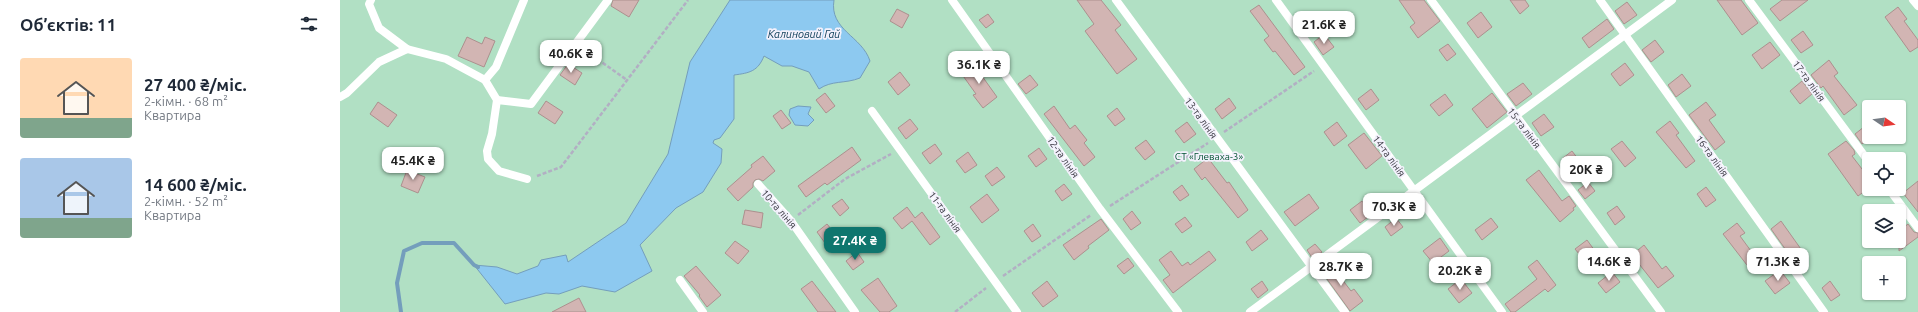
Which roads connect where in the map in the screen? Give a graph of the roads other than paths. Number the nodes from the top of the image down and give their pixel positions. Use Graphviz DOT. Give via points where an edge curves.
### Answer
graph roads {
  1 [pos="371,0"];
  2 [pos="524,0"];
  3 [pos="608,0"];
  4 [pos="952,0"];
  5 [pos="1116,0"];
  6 [pos="1276,0"];
  7 [pos="1431,0"];
  8 [pos="1600,0"];
  9 [pos="1672,0"];
  10 [pos="1749,0"];
  11 [pos="1913,0"];
  12 [pos="1918,6"];
  13 [pos="1625,34"];
  14 [pos="407,49"];
  15 [pos="485,80"];
  16 [pos="340,97"];
  17 [pos="497,100"];
  18 [pos="872,112"];
  19 [pos="1515,116"];
  20 [pos="1862,153"];
  21 [pos="527,179"];
  22 [pos="758,184"];
  23 [pos="1414,190"];
  24 [pos="1894,196"];
  25 [pos="1918,228"];
  26 [pos="1312,266"];
  27 [pos="680,280"];
  28 [pos="703,312"];
  29 [pos="855,312"];
  30 [pos="1017,312"];
  31 [pos="1178,312"];
  32 [pos="1250,312"];
  33 [pos="1345,312"];
  34 [pos="1502,312"];
  35 [pos="1661,312"];
  36 [pos="1824,312"];
  1 -- 14 [label="lane" via="369,4 379,28"];
  2 -- 15 [label="lane" via="496,67"];
  3 -- 17 [label="lane" via="531,104"];
  4 -- 31 [label="lane, 12-та лінія" via="1100,209"];
  5 -- 26 [label="lane, 13-та лінія" via="1215,138"];
  6 -- 23 [label="lane, 14-та лінія"];
  7 -- 19 [label="lane, 15-та лінія"];
  8 -- 13 [label="lane, 16-та лінія"];
  9 -- 13 [label="lane"];
  10 -- 20 [label="lane, 17-та лінія"];
  11 -- 12 [label="lane"];
  13 -- 19 [label="lane"];
  13 -- 36 [label="lane, 16-та лінія"];
  14 -- 15 [label="lane" via="446,59"];
  14 -- 16 [label="lane" via="379,62"];
  15 -- 17 [label="lane"];
  17 -- 21 [label="lane" via="487,151 488,159 499,171"];
  18 -- 30 [label="lane, 11-та лінія"];
  19 -- 23 [label="lane"];
  19 -- 35 [label="lane, 15-та лінія"];
  22 -- 29 [label="lane, 10-та лінія" via="791,221"];
  23 -- 26 [label="lane"];
  23 -- 34 [label="lane, 14-та лінія"];
  24 -- 25 [label="lane"];
  26 -- 32 [label="lane"];
  26 -- 33 [label="lane, 13-та лінія"];
  27 -- 28 [label="lane"];
}
